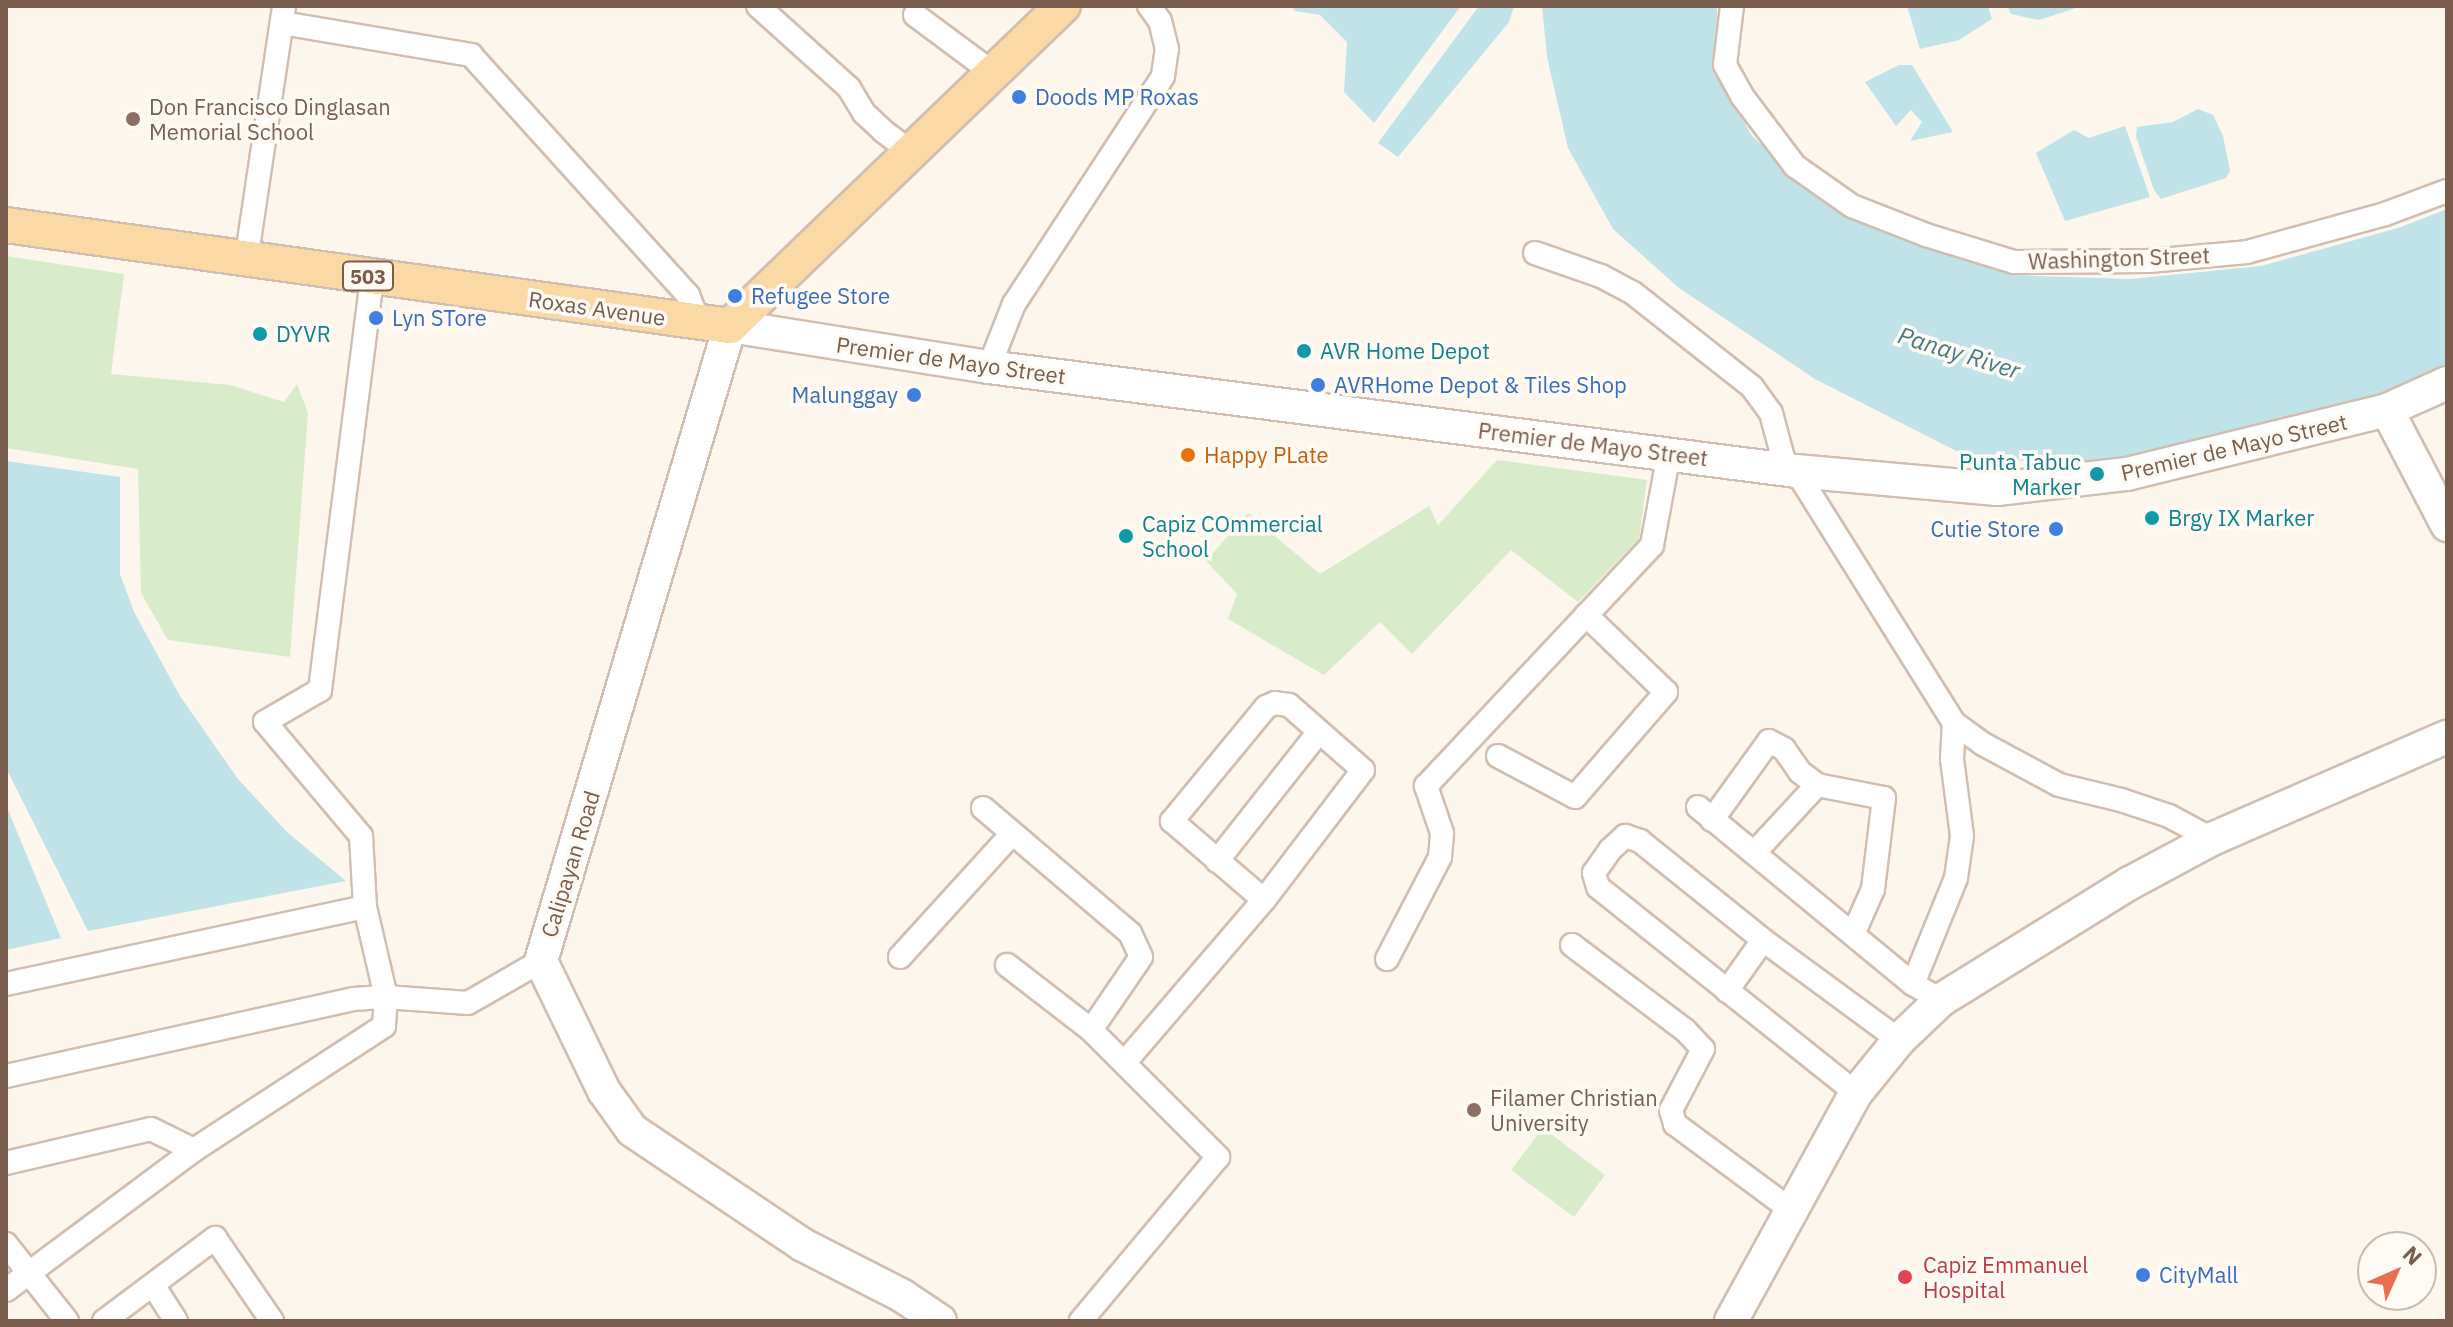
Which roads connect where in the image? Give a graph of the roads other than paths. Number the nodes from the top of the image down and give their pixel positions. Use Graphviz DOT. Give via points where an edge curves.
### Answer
graph roads {
  1 [pos="758,6"];
  2 [pos="1063,6"];
  3 [pos="1149,6"];
  4 [pos="1732,6"];
  5 [pos="283,15"];
  6 [pos="915,15"];
  7 [pos="993,73"];
  8 [pos="911,152"];
  9 [pos="2447,191"];
  10 [pos="6,225"];
  11 [pos="1535,253"];
  12 [pos="246,261"];
  13 [pos="372,276"];
  14 [pos="715,325"];
  15 [pos="989,367"];
  16 [pos="2447,383"];
  17 [pos="2387,410"];
  18 [pos="1669,453"];
  19 [pos="1791,470"];
  20 [pos="2447,525"];
  21 [pos="1586,615"];
  22 [pos="1954,723"];
  23 [pos="1319,732"];
  24 [pos="2447,737"];
  25 [pos="1498,756"];
  26 [pos="1817,785"];
  27 [pos="983,808"];
  28 [pos="1012,834"];
  29 [pos="2212,839"];
  30 [pos="1755,852"];
  31 [pos="1217,861"];
  32 [pos="1264,900"];
  33 [pos="365,907"];
  34 [pos="1854,932"];
  35 [pos="1763,940"];
  36 [pos="1572,945"];
  37 [pos="900,957"];
  38 [pos="1387,959"];
  39 [pos="541,961"];
  40 [pos="1007,965"];
  41 [pos="6,984"];
  42 [pos="1913,984"];
  43 [pos="1727,991"];
  44 [pos="386,997"];
  45 [pos="1941,1000"];
  46 [pos="1091,1030"];
  47 [pos="1899,1040"];
  48 [pos="1125,1062"];
  49 [pos="6,1076"];
  50 [pos="1856,1093"];
  51 [pos="194,1150"];
  52 [pos="6,1163"];
  53 [pos="1790,1209"];
  54 [pos="6,1244"];
  55 [pos="27,1274"];
  56 [pos="153,1285"];
  57 [pos="6,1290"];
  58 [pos="67,1321"];
  59 [pos="104,1321"];
  60 [pos="176,1321"];
  61 [pos="272,1321"];
  62 [pos="940,1321"];
  63 [pos="1081,1321"];
  64 [pos="1731,1321"];
  1 -- 8 [label="street" via="849,88 864,113"];
  2 -- 7 [label="main road"];
  3 -- 15 [label="street" via="1160,21 1167,49 1163,76 1014,304"];
  4 -- 9 [label="street, Washington Street" via="1725,65 1795,166 1852,206 2014,262 2149,261 2247,252"];
  5 -- 12 [label="street"];
  5 -- 14 [label="street" via="471,55"];
  6 -- 7 [label="street"];
  7 -- 8 [label="main road"];
  8 -- 14 [label="main road"];
  10 -- 12 [label="main road, Roxas Avenue / 503"];
  11 -- 19 [label="street" via="1633,293 1752,387 1771,413"];
  12 -- 13 [label="main road, Roxas Avenue / 503"];
  13 -- 14 [label="main road, Roxas Avenue / 503"];
  13 -- 33 [label="street" via="320,690 265,722 361,836"];
  14 -- 15 [label="main road, Premier de Mayo Street"];
  14 -- 39 [label="main road, Calipayan Road"];
  15 -- 18 [label="main road, Premier de Mayo Street"];
  16 -- 17 [label="main road, Premier de Mayo Street"];
  17 -- 19 [label="main road, Premier de Mayo Street" via="2127,474 1997,489"];
  17 -- 20 [label="main road"];
  18 -- 19 [label="main road, Premier de Mayo Street"];
  18 -- 21 [label="street" via="1652,545"];
  19 -- 22 [label="street"];
  21 -- 25 [label="street" via="1666,692 1575,797"];
  21 -- 38 [label="street" via="1426,786 1442,833 1440,857"];
  22 -- 29 [label="street" via="2059,785 2157,812"];
  22 -- 42 [label="street" via="1952,759 1962,836 1956,878"];
  23 -- 31 [label="street"];
  23 -- 31 [label="street" via="1289,705 1266,707 1172,821"];
  23 -- 32 [label="street" via="1363,770"];
  24 -- 29 [label="main road"];
  26 -- 30 [label="street"];
  26 -- 30 [label="street" via="1784,749 1769,741 1705,814"];
  26 -- 34 [label="street" via="1884,798 1873,889"];
  27 -- 28 [label="street"];
  28 -- 37 [label="street"];
  28 -- 46 [label="street" via="1130,933 1141,957"];
  29 -- 45 [label="main road" via="2130,883"];
  30 -- 34 [label="street"];
  31 -- 32 [label="street"];
  32 -- 48 [label="street"];
  33 -- 41 [label="street"];
  33 -- 44 [label="street"];
  34 -- 42 [label="street"];
  35 -- 43 [label="street"];
  35 -- 43 [label="street" via="1640,841 1625,836 1594,873 1598,887"];
  35 -- 47 [label="street"];
  36 -- 53 [label="street" via="1703,1049 1671,1110 1675,1124"];
  39 -- 44 [label="street" via="468,1003"];
  39 -- 62 [label="main road, Calipayan Road" via="604,1091 632,1130 803,1245"];
  40 -- 46 [label="street"];
  42 -- 45 [label="street"];
  43 -- 50 [label="street"];
  44 -- 49 [label="street" via="316,1006"];
  44 -- 51 [label="street" via="384,1026"];
  45 -- 47 [label="main road"];
  46 -- 48 [label="street"];
  47 -- 50 [label="main road"];
  48 -- 63 [label="street" via="1218,1157"];
  50 -- 53 [label="main road"];
  51 -- 52 [label="street" via="151,1129"];
  51 -- 55 [label="street"];
  53 -- 64 [label="main road"];
  54 -- 55 [label="street"];
  55 -- 57 [label="street"];
  55 -- 58 [label="street"];
  56 -- 59 [label="street"];
  56 -- 60 [label="street"];
  56 -- 61 [label="street" via="215,1238"];
}
